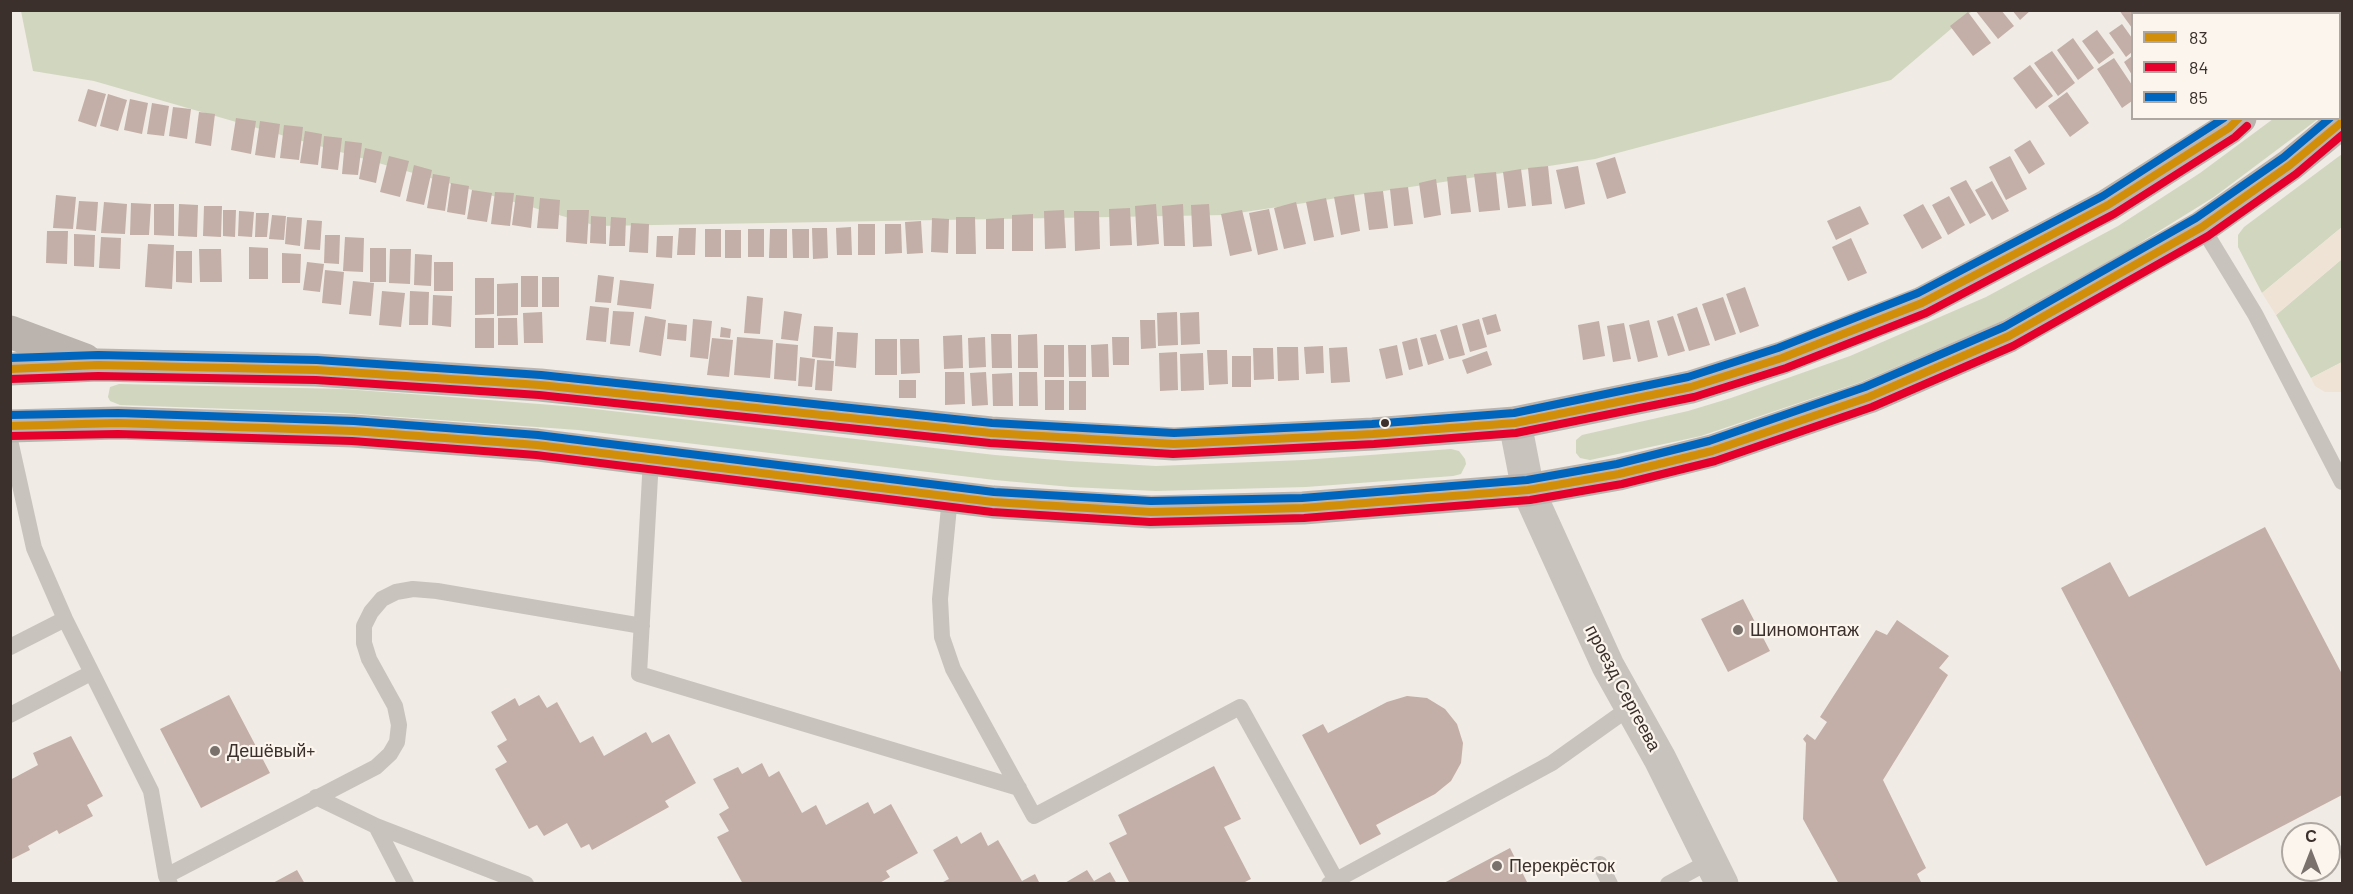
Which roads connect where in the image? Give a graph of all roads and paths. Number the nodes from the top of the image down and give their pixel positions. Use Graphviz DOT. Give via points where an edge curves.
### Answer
graph roads {
  1 [pos="2237,120"];
  2 [pos="2343,123"];
  3 [pos="2202,227"];
  4 [pos="10,332"];
  5 [pos="98,365"];
  6 [pos="10,369"];
  7 [pos="1515,423"];
  8 [pos="10,426"];
  9 [pos="10,440"];
  10 [pos="651,459"];
  11 [pos="2343,482"];
  12 [pos="1528,490"];
  13 [pos="950,497"];
  14 [pos="65,619"];
  15 [pos="642,626"];
  16 [pos="10,647"];
  17 [pos="91,673"];
  18 [pos="1632,706"];
  19 [pos="10,715"];
  20 [pos="1019,788"];
  21 [pos="316,798"];
  22 [pos="376,826"];
  23 [pos="1600,864"];
  24 [pos="1716,872"];
  25 [pos="168,880"];
  26 [pos="1332,882"];
  27 [pos="406,884"];
  28 [pos="526,884"];
  29 [pos="1610,884"];
  30 [pos="1668,884"];
  1 -- 7 [label="street" via="2108,205 1922,303 1782,358 1691,387"];
  2 -- 3 [label="street"];
  3 -- 11 [label="lane" via="2255,314"];
  3 -- 12 [label="street" via="2009,336 1869,397 1712,451 1619,474"];
  4 -- 5 [label="street"];
  5 -- 6 [label="street"];
  5 -- 7 [label="street" via="316,370 540,384 991,433 1174,444"];
  7 -- 12 [label="street, проезд Сергеева"];
  8 -- 10 [label="street" via="118,423 353,431 537,445"];
  9 -- 14 [label="lane" via="34,548"];
  10 -- 13 [label="street"];
  10 -- 15 [label="lane"];
  12 -- 13 [label="street" via="1303,508 1151,512"];
  12 -- 18 [label="street, проезд Сергеева" via="1608,666"];
  13 -- 20 [label="lane" via="940,599 942,637 953,669"];
  14 -- 16 [label="lane"];
  14 -- 17 [label="lane"];
  15 -- 20 [label="lane" via="639,674"];
  15 -- 21 [label="lane" via="437,591 413,589 381,599 364,626 364,643 395,705 397,742 376,767"];
  17 -- 19 [label="lane"];
  17 -- 25 [label="lane" via="151,791"];
  18 -- 24 [label="street, проезд Сергеева"];
  18 -- 26 [label="lane" via="1552,763"];
  20 -- 26 [label="lane" via="1034,816 1240,707"];
  21 -- 22 [label="lane"];
  21 -- 25 [label="lane"];
  22 -- 27 [label="lane"];
  22 -- 28 [label="lane"];
  23 -- 29 [label="lane"];
  24 -- 30 [label="lane"];
}
